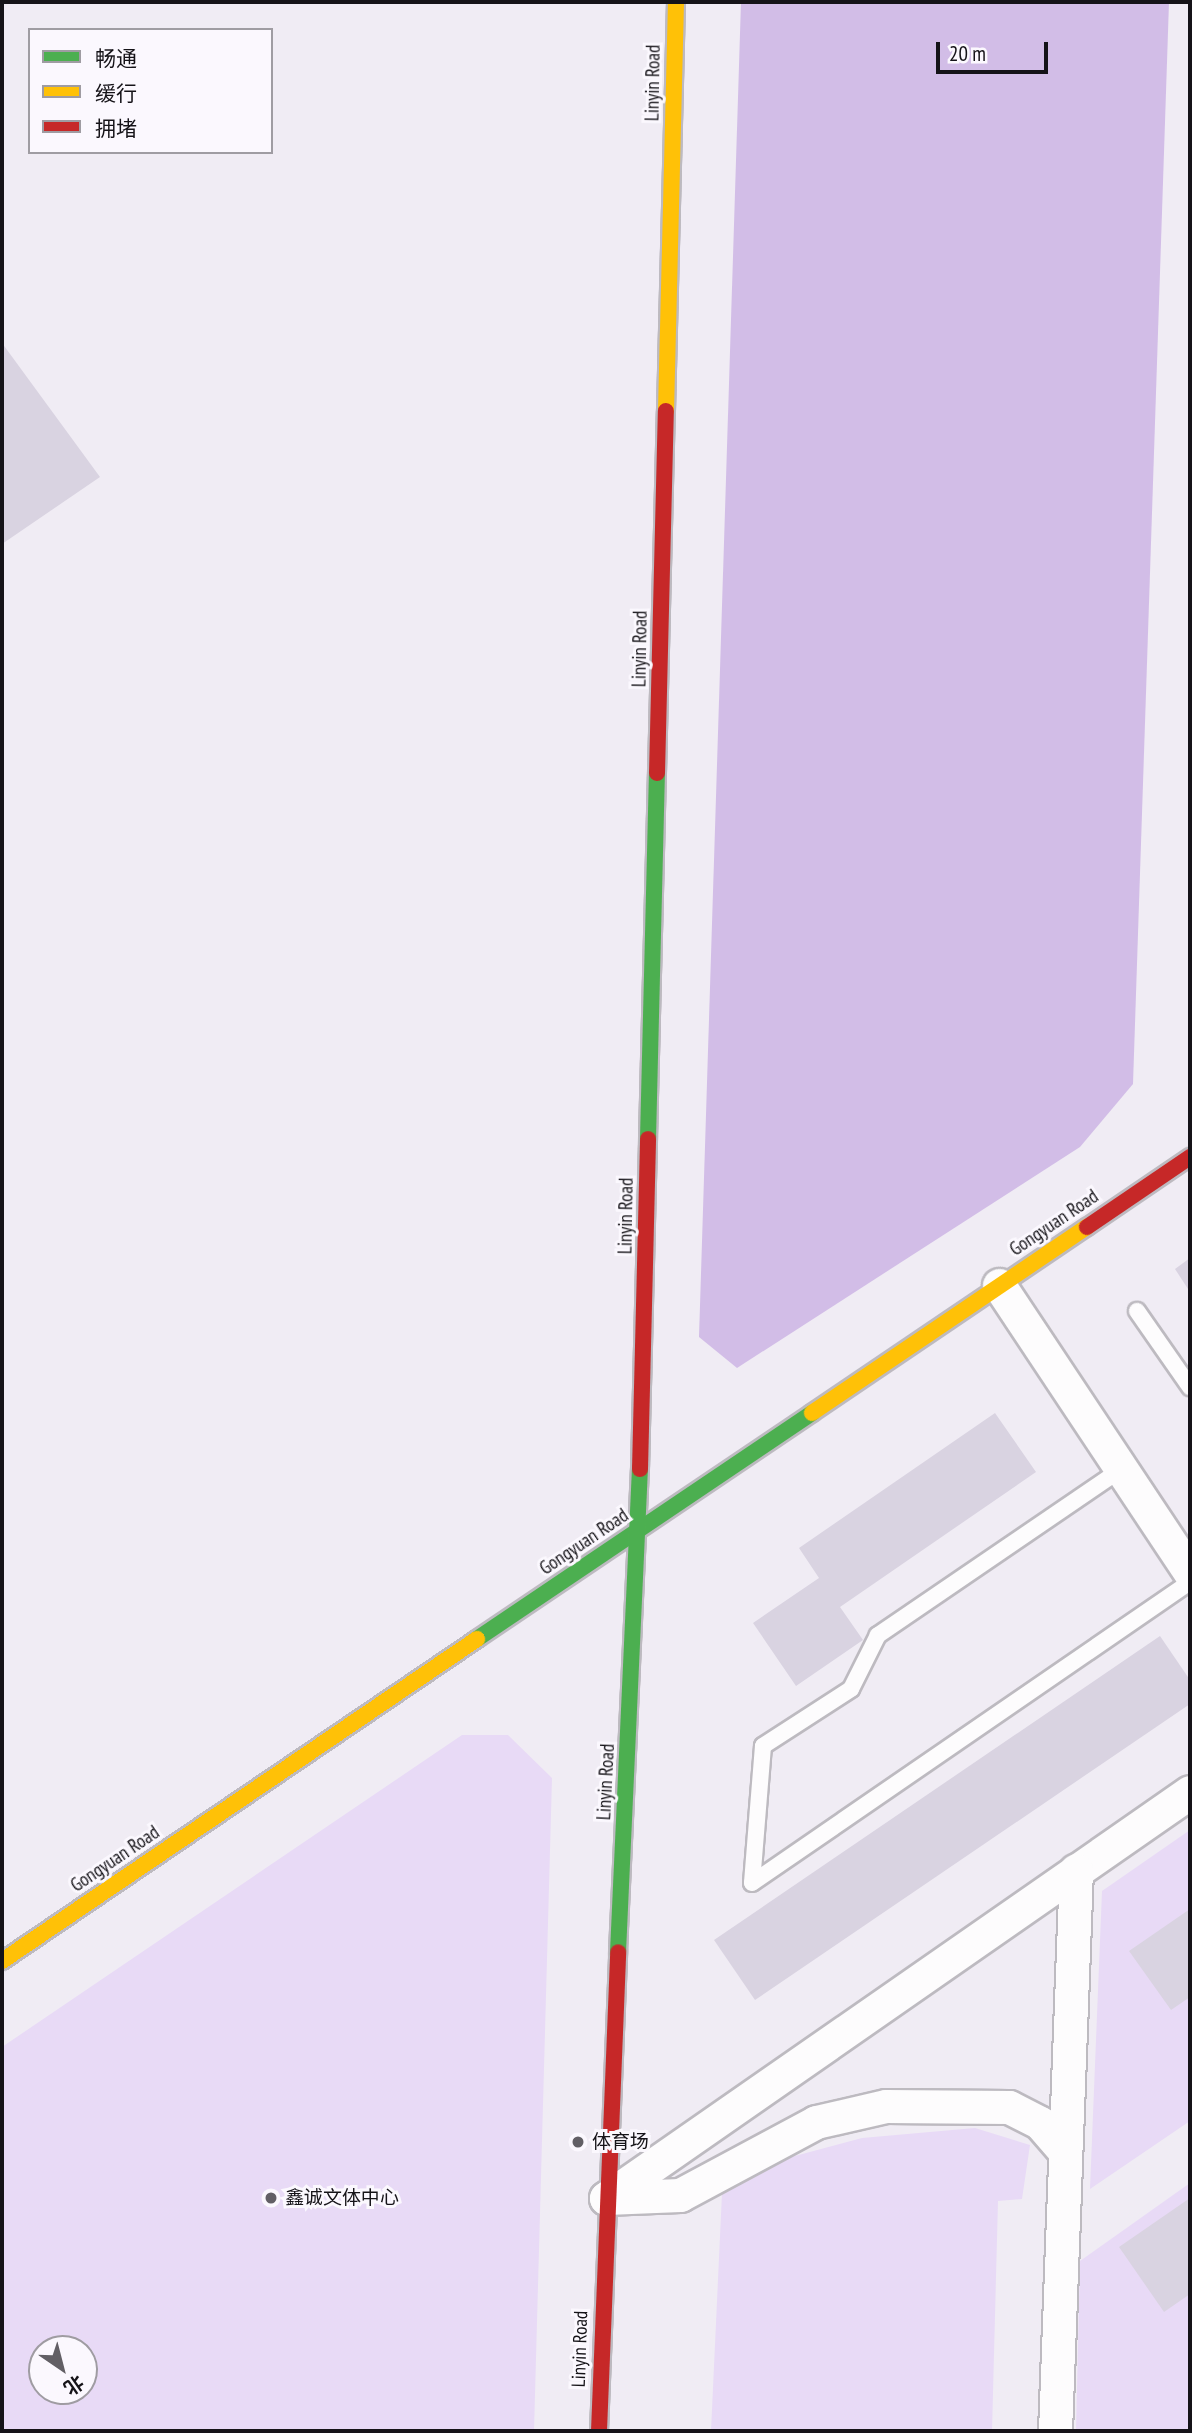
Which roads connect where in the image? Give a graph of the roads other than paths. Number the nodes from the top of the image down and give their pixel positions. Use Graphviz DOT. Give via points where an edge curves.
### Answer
graph roads {
  1 [pos="676,2"];
  2 [pos="1190,1157"];
  3 [pos="999,1285"];
  4 [pos="1137,1311"];
  5 [pos="1190,1387"];
  6 [pos="1123,1468"];
  7 [pos="639,1530"];
  8 [pos="1190,1572"];
  9 [pos="1190,1582"];
  10 [pos="1190,1792"];
  11 [pos="1076,1870"];
  12 [pos="2,1961"];
  13 [pos="1065,2152"];
  14 [pos="606,2198"];
  15 [pos="599,2431"];
  16 [pos="1055,2431"];
  1 -- 7 [label="main road, Linyin Road"];
  2 -- 3 [label="main road, Gongyuan Road"];
  3 -- 6 [label="street"];
  3 -- 7 [label="main road, Gongyuan Road"];
  4 -- 5 [label="lane"];
  6 -- 8 [label="street"];
  6 -- 9 [label="lane" via="878,1635 851,1689 763,1746 752,1883"];
  7 -- 12 [label="main road, Gongyuan Road"];
  7 -- 14 [label="main road, Linyin Road"];
  10 -- 11 [label="street"];
  11 -- 13 [label="street"];
  11 -- 14 [label="street"];
  13 -- 14 [label="street" via="1040,2123 1009,2107 886,2106 816,2122 680,2195"];
  13 -- 16 [label="street"];
  14 -- 15 [label="main road, Linyin Road"];
}
